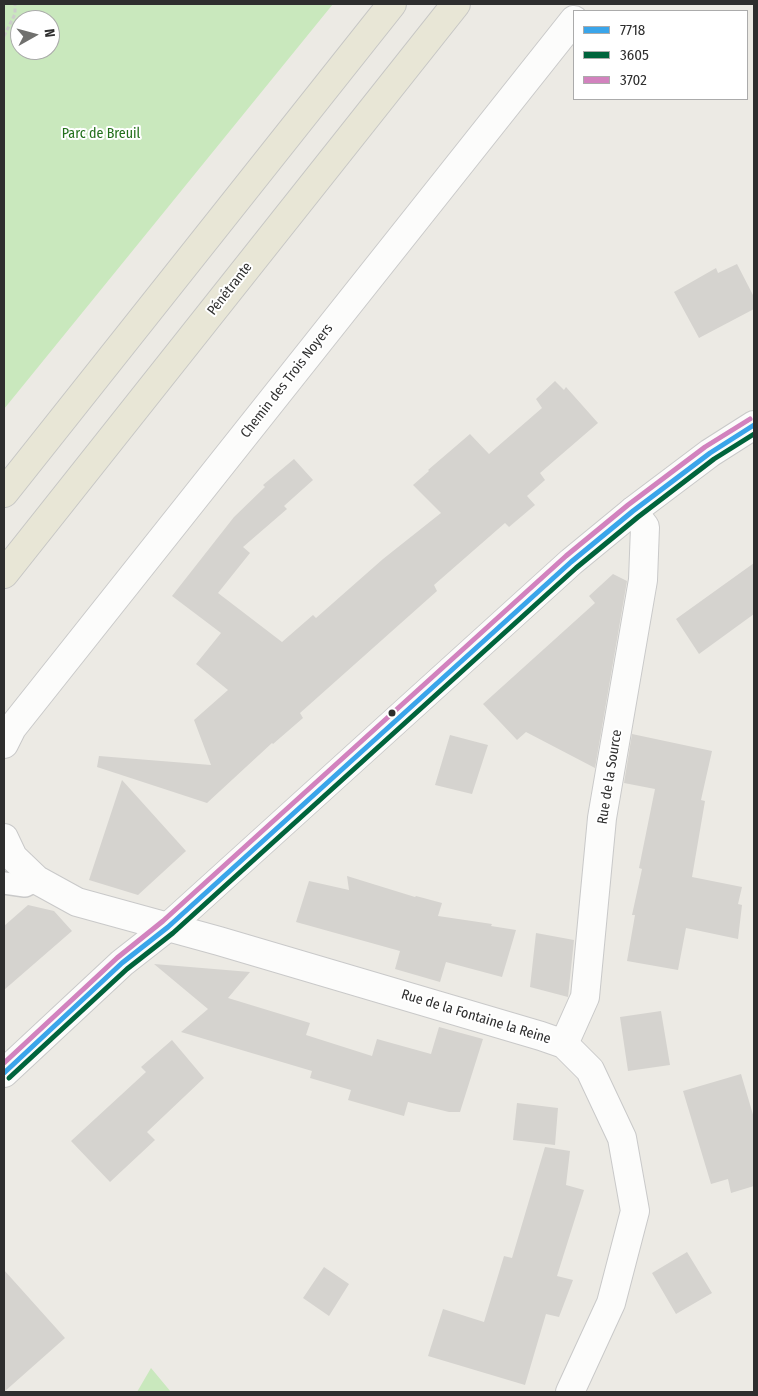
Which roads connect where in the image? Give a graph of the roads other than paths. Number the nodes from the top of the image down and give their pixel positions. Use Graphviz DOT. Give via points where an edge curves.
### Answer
graph roads {
  1 [pos="392,4"];
  2 [pos="456,4"];
  3 [pos="573,21"];
  4 [pos="754,425"];
  5 [pos="4,493"];
  6 [pos="632,511"];
  7 [pos="4,574"];
  8 [pos="4,744"];
  9 [pos="4,838"];
  10 [pos="37,880"];
  11 [pos="4,883"];
  12 [pos="168,927"];
  13 [pos="564,1044"];
  14 [pos="4,1073"];
  15 [pos="570,1392"];
  1 -- 5 [label="main road"];
  2 -- 7 [label="main road, Pénétrante"];
  3 -- 8 [label="street, Chemin des Trois Noyers" via="12,728"];
  4 -- 6 [label="street"];
  6 -- 12 [label="street" via="498,626"];
  6 -- 13 [label="street, Rue de la Source" via="645,527 643,580 602,818 585,997"];
  9 -- 10 [label="street" via="14,857"];
  10 -- 11 [label="lane" via="26,886"];
  10 -- 12 [label="street" via="77,902"];
  12 -- 13 [label="street, Rue de la Fontaine la Reine"];
  12 -- 14 [label="street" via="122,963"];
  13 -- 15 [label="street, Rue de la Fontaine la Reine" via="590,1070 622,1138 635,1211 611,1303"];
}
